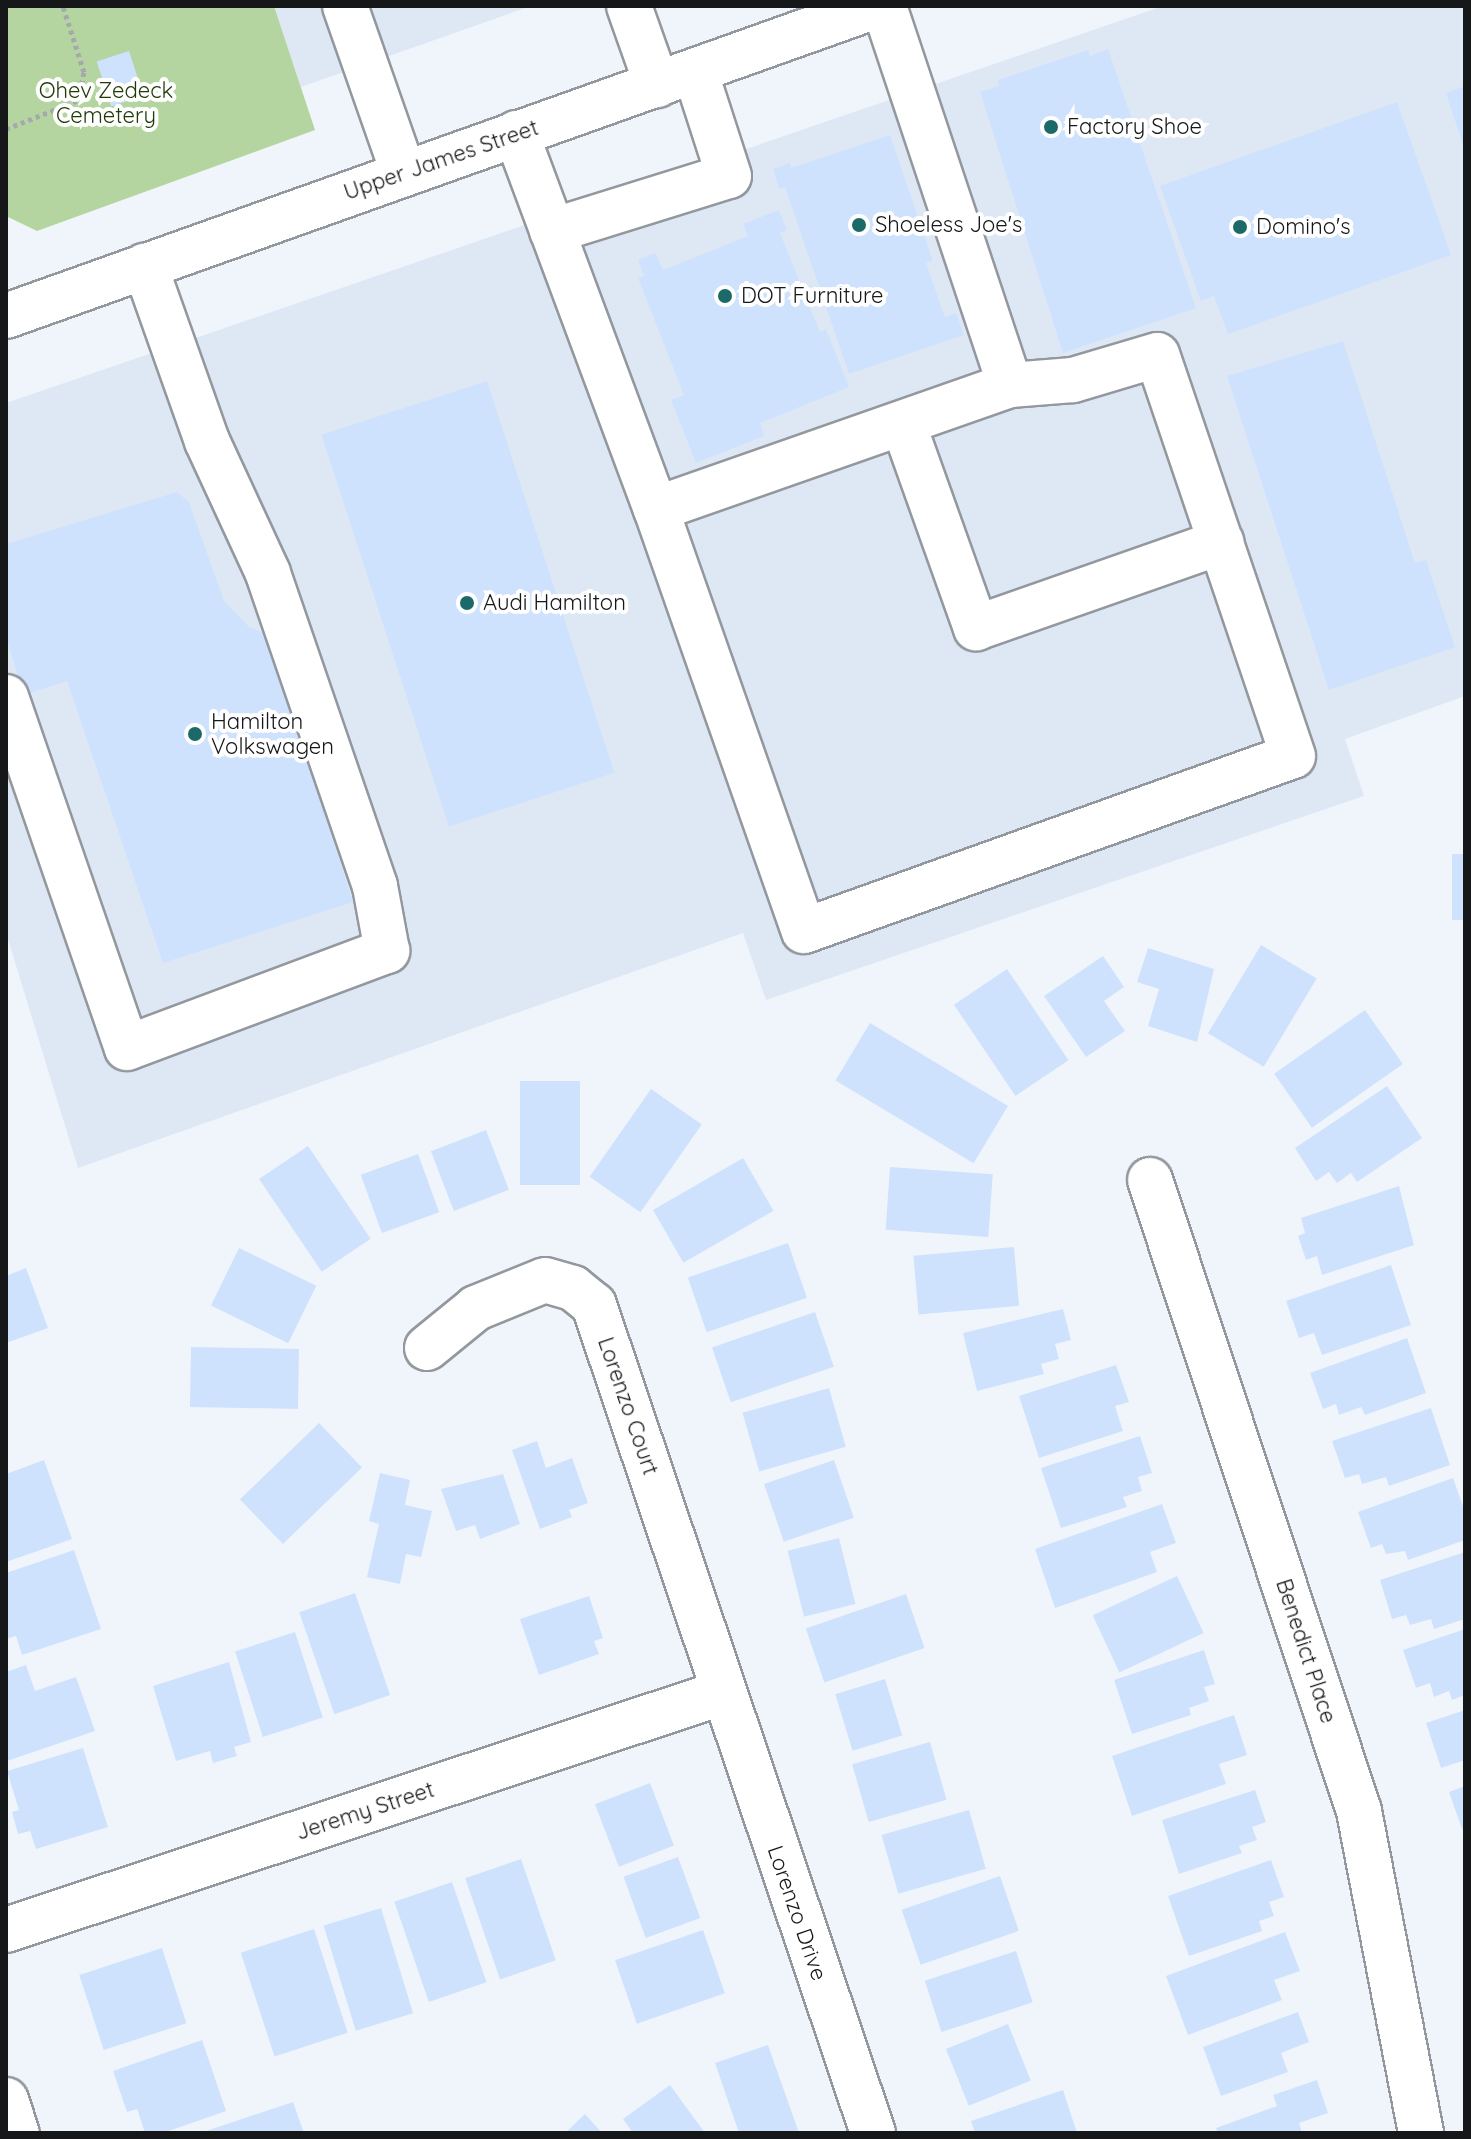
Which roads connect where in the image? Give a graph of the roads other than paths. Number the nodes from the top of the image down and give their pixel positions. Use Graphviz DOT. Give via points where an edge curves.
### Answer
graph roads {
  1 [pos="345,6"];
  2 [pos="629,6"];
  3 [pos="876,6"];
  4 [pos="884,6"];
  5 [pos="676,78"];
  6 [pos="516,133"];
  7 [pos="403,172"];
  8 [pos="552,231"];
  9 [pos="145,266"];
  10 [pos="6,316"];
  11 [pos="1010,385"];
  12 [pos="903,423"];
  13 [pos="656,509"];
  14 [pos="1221,542"];
  15 [pos="6,697"];
  16 [pos="1150,1180"];
  17 [pos="427,1348"];
  18 [pos="724,1692"];
  19 [pos="6,1930"];
  20 [pos="6,2100"];
  21 [pos="17,2133"];
  22 [pos="873,2133"];
  23 [pos="1421,2133"];
  1 -- 7 [label="street"];
  2 -- 5 [label="street"];
  3 -- 5 [label="street, Upper James Street"];
  4 -- 11 [label="street"];
  5 -- 6 [label="street, Upper James Street"];
  5 -- 8 [label="street" via="729,176"];
  6 -- 7 [label="street, Upper James Street"];
  6 -- 8 [label="street"];
  7 -- 9 [label="street, Upper James Street"];
  8 -- 13 [label="street"];
  9 -- 10 [label="street, Upper James Street"];
  9 -- 15 [label="street" via="207,441 268,573 375,886 387,951 127,1048"];
  11 -- 12 [label="street"];
  11 -- 14 [label="street" via="1073,380 1157,355"];
  12 -- 13 [label="street"];
  12 -- 14 [label="street" via="976,628"];
  13 -- 14 [label="street" via="804,931 1293,756"];
  16 -- 23 [label="street, Benedict Place" via="1359,1811"];
  17 -- 18 [label="street, Lorenzo Court" via="476,1308 545,1280 573,1288 594,1305"];
  18 -- 19 [label="street, Jeremy Street"];
  18 -- 22 [label="street, Lorenzo Drive"];
  20 -- 21 [label="street"];
}
